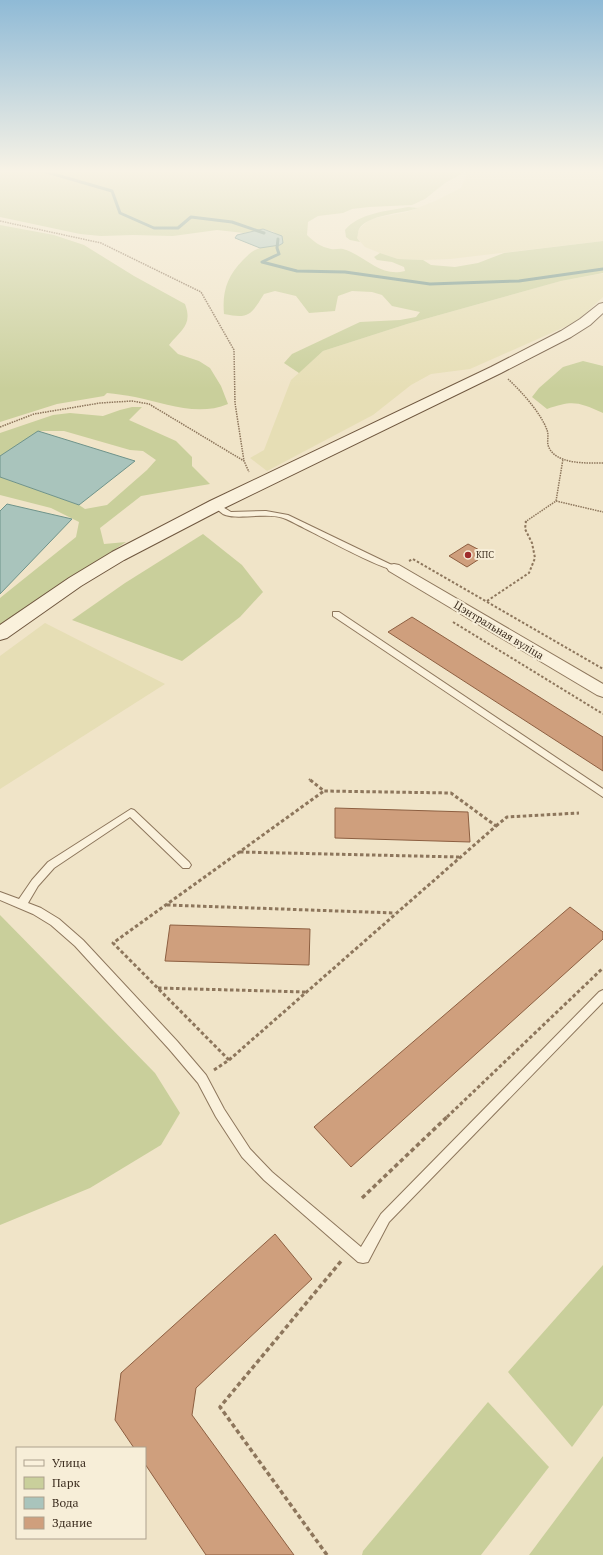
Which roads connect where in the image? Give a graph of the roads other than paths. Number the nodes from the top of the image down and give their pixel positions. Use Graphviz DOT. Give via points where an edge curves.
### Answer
graph roads {
  1 [pos="603,307"];
  2 [pos="216,505"];
  3 [pos="394,568"];
  4 [pos="336,614"];
  5 [pos="0,634"];
  6 [pos="603,691"];
  7 [pos="603,794"];
  8 [pos="186,865"];
  9 [pos="0,896"];
  10 [pos="21,905"];
  11 [pos="603,995"];
  1 -- 2 [label="street" via="566,334 496,370"];
  2 -- 3 [label="lane" via="231,514 266,513 286,516"];
  2 -- 5 [label="street" via="118,556 75,582"];
  3 -- 6 [label="street, Цэнтральная вуліца"];
  4 -- 7 [label="lane"];
  8 -- 10 [label="lane" via="131,812 51,865"];
  9 -- 10 [label="lane"];
  10 -- 11 [label="lane" via="55,922 79,943 202,1079 246,1153 268,1176 362,1257 386,1218"];
}
